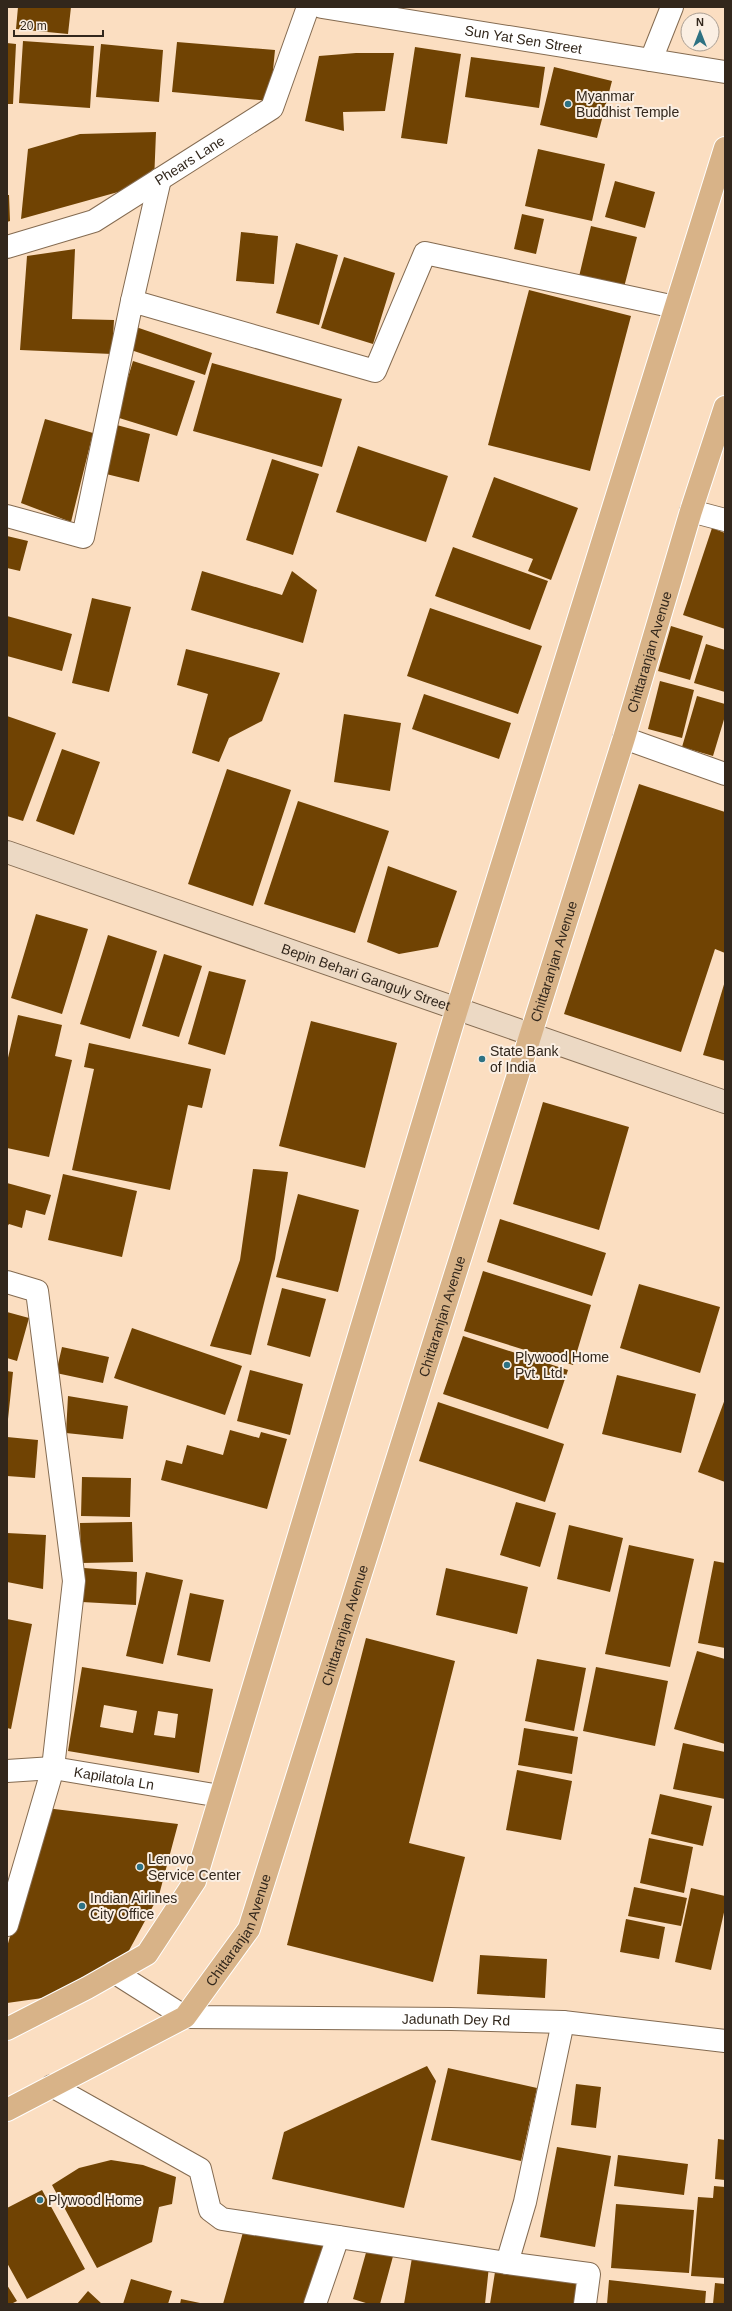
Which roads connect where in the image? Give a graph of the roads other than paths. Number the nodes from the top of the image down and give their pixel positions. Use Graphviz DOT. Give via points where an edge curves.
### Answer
graph roads {
  1 [pos="308,7"];
  2 [pos="322,7"];
  3 [pos="672,7"];
  4 [pos="651,60"];
  5 [pos="725,72"];
  6 [pos="725,148"];
  7 [pos="160,179"];
  8 [pos="7,247"];
  9 [pos="132,301"];
  10 [pos="675,307"];
  11 [pos="725,407"];
  12 [pos="691,511"];
  13 [pos="7,516"];
  14 [pos="725,520"];
  15 [pos="624,738"];
  16 [pos="725,774"];
  17 [pos="7,852"];
  18 [pos="457,1009"];
  19 [pos="531,1034"];
  20 [pos="725,1102"];
  21 [pos="7,1282"];
  22 [pos="53,1768"];
  23 [pos="7,1771"];
  24 [pos="220,1796"];
  25 [pos="7,1925"];
  26 [pos="114,1972"];
  27 [pos="185,2017"];
  28 [pos="563,2022"];
  29 [pos="7,2029"];
  30 [pos="725,2041"];
  31 [pos="52,2086"];
  32 [pos="7,2110"];
  33 [pos="338,2237"];
  34 [pos="507,2263"];
  35 [pos="315,2304"];
  36 [pos="585,2304"];
  1 -- 7 [label="street, Phears Lane" via="272,108"];
  2 -- 4 [label="street, Sun Yat Sen Street"];
  3 -- 4 [label="street"];
  4 -- 5 [label="street, Sun Yat Sen Street"];
  6 -- 10 [label="main road"];
  7 -- 8 [label="street, Phears Lane" via="94,221"];
  7 -- 9 [label="street"];
  9 -- 10 [label="street" via="375,371 425,253"];
  9 -- 13 [label="street" via="83,537"];
  10 -- 18 [label="main road"];
  11 -- 12 [label="main road, Chittaranjan Avenue"];
  12 -- 14 [label="street"];
  12 -- 15 [label="main road, Chittaranjan Avenue"];
  15 -- 16 [label="street"];
  15 -- 19 [label="main road, Chittaranjan Avenue"];
  17 -- 18 [label="main road, Bepin Behari Ganguly Street"];
  18 -- 19 [label="main road, Bepin Behari Ganguly Street"];
  18 -- 24 [label="main road"];
  19 -- 20 [label="main road, Bepin Behari Ganguly Street"];
  19 -- 27 [label="main road, Chittaranjan Avenue" via="249,1929"];
  21 -- 22 [label="street" via="37,1291 74,1581"];
  22 -- 23 [label="street, Kapilatola Ln"];
  22 -- 24 [label="street, Kapilatola Ln"];
  22 -- 25 [label="street"];
  24 -- 26 [label="main road" via="194,1881 147,1954"];
  26 -- 27 [label="street"];
  26 -- 29 [label="main road"];
  27 -- 28 [label="street, Jadunath Dey Rd" via="451,2018"];
  27 -- 31 [label="main road, Chittaranjan Avenue"];
  28 -- 30 [label="street, Jadunath Dey Rd"];
  28 -- 34 [label="street" via="525,2202"];
  31 -- 32 [label="main road, Chittaranjan Avenue"];
  31 -- 33 [label="street" via="200,2169 210,2210 222,2219"];
  33 -- 34 [label="street"];
  33 -- 35 [label="street"];
  34 -- 36 [label="street" via="589,2274"];
}
